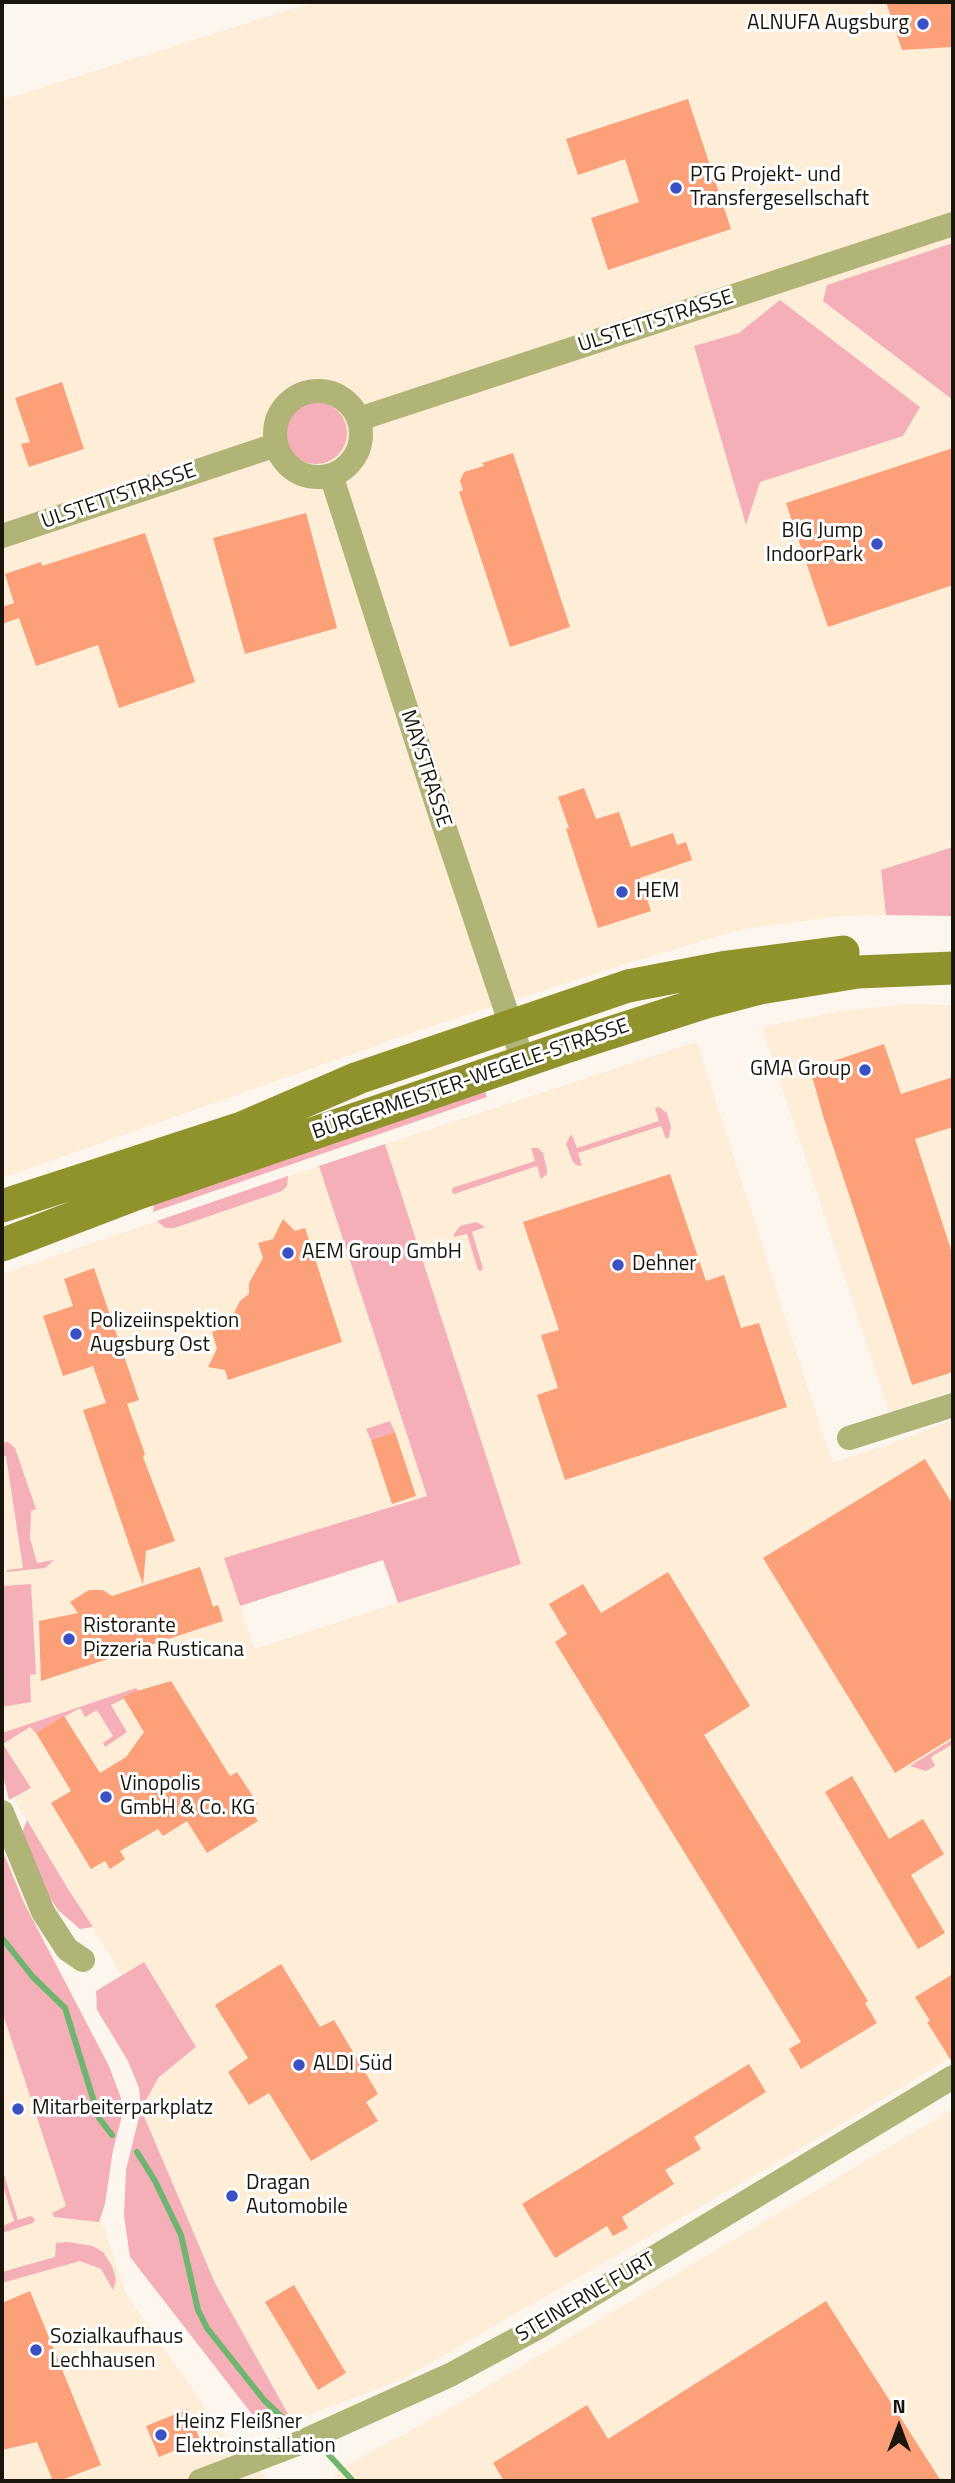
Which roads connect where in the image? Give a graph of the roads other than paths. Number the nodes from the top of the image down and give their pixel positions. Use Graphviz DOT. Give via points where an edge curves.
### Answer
graph roads {
  1 [pos="953,224"];
  2 [pos="359,419"];
  3 [pos="276,445"];
  4 [pos="331,475"];
  5 [pos="2,536"];
  6 [pos="953,947"];
  7 [pos="953,968"];
  8 [pos="511,1026"];
  9 [pos="523,1061"];
  10 [pos="2,1206"];
  11 [pos="2,1245"];
  12 [pos="953,1405"];
  13 [pos="849,1438"];
  14 [pos="2,1812"];
  15 [pos="83,1960"];
  16 [pos="953,2077"];
  17 [pos="200,2481"];
  1 -- 2 [label="street, ULSTETTSTRASSE"];
  2 -- 3 [label="street" via="352,406 334,394 312,391 298,395 278,416"];
  2 -- 4 [label="street" via="359,446 353,458"];
  3 -- 4 [label="street" via="284,461 297,472"];
  3 -- 5 [label="street, ULSTETTSTRASSE"];
  4 -- 8 [label="street, MAYSTRASSE"];
  6 -- 8 [label="main road, BÜRGERMEISTER-WEGELE-STRASSE" via="877,948 690,973 628,986"];
  7 -- 9 [label="main road, BÜRGERMEISTER-WEGELE-STRASSE" via="858,972 760,988"];
  8 -- 9 [label="street, MAYSTRASSE"];
  8 -- 10 [label="main road, BÜRGERMEISTER-WEGELE-STRASSE" via="358,1078 242,1128"];
  9 -- 11 [label="main road, BÜRGERMEISTER-WEGELE-STRASSE" via="146,1190"];
  12 -- 13 [label="street"];
  14 -- 15 [label="street" via="43,1912 67,1950"];
  16 -- 17 [label="street, STEINERNE FURT" via="450,2375 297,2444"];
}
